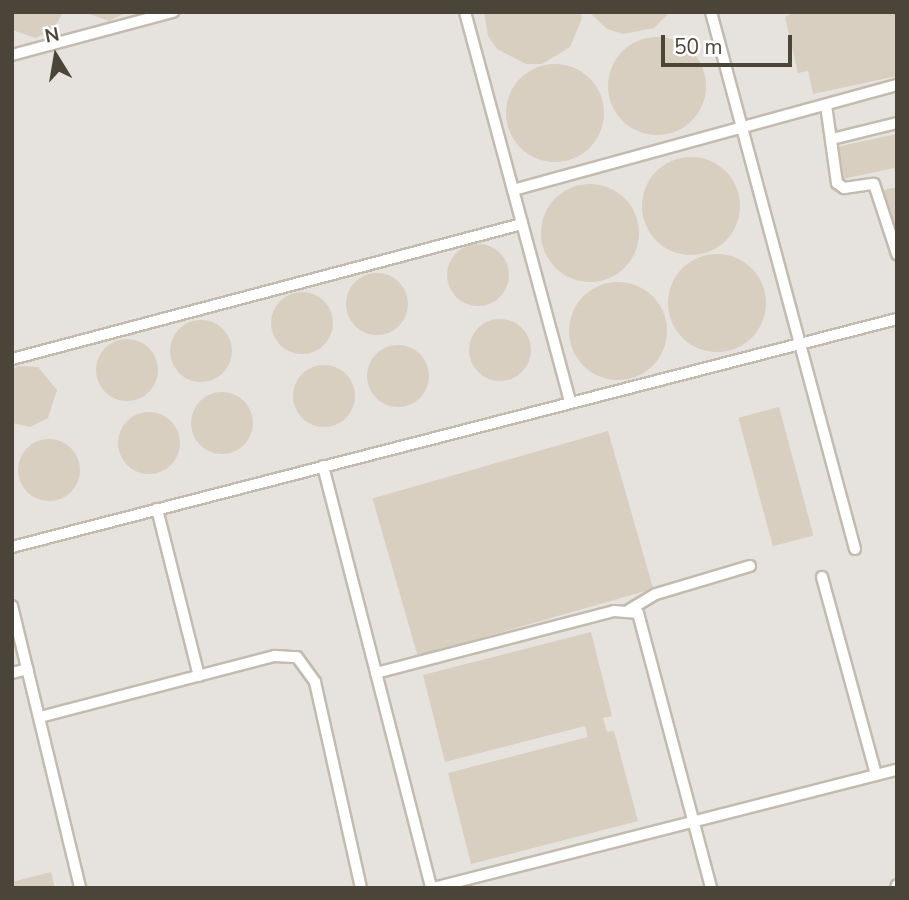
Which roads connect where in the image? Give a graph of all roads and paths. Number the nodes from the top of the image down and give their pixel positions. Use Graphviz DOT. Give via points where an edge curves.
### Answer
graph roads {
  1 [pos="173,12"];
  2 [pos="465,12"];
  3 [pos="711,12"];
  4 [pos="12,55"];
  5 [pos="897,85"];
  6 [pos="826,105"];
  7 [pos="897,122"];
  8 [pos="741,128"];
  9 [pos="832,139"];
  10 [pos="513,190"];
  11 [pos="522,224"];
  12 [pos="897,254"];
  13 [pos="897,320"];
  14 [pos="799,345"];
  15 [pos="12,359"];
  16 [pos="570,401"];
  17 [pos="323,466"];
  18 [pos="157,509"];
  19 [pos="12,547"];
  20 [pos="855,549"];
  21 [pos="750,566"];
  22 [pos="822,577"];
  23 [pos="12,606"];
  24 [pos="629,610"];
  25 [pos="28,669"];
  26 [pos="12,673"];
  27 [pos="376,673"];
  28 [pos="199,676"];
  29 [pos="40,716"];
  30 [pos="897,770"];
  31 [pos="876,775"];
  32 [pos="694,821"];
  33 [pos="80,888"];
  34 [pos="361,888"];
  35 [pos="432,888"];
  36 [pos="711,888"];
  1 -- 4 [label="lane"];
  2 -- 10 [label="lane"];
  3 -- 8 [label="lane"];
  5 -- 6 [label="lane"];
  6 -- 8 [label="lane"];
  6 -- 9 [label="lane"];
  7 -- 9 [label="lane"];
  8 -- 10 [label="lane"];
  8 -- 14 [label="lane"];
  9 -- 12 [label="lane" via="837,183 844,188 874,184"];
  10 -- 11 [label="lane"];
  11 -- 15 [label="lane"];
  11 -- 16 [label="lane"];
  13 -- 14 [label="lane"];
  14 -- 16 [label="lane"];
  14 -- 20 [label="lane"];
  16 -- 17 [label="lane"];
  17 -- 18 [label="lane"];
  17 -- 27 [label="lane"];
  18 -- 19 [label="lane"];
  18 -- 28 [label="lane"];
  21 -- 24 [label="lane" via="656,594"];
  22 -- 31 [label="lane"];
  23 -- 25 [label="lane"];
  24 -- 27 [label="lane"];
  24 -- 32 [label="lane" via="644,624"];
  25 -- 26 [label="lane"];
  25 -- 29 [label="lane"];
  27 -- 35 [label="lane"];
  28 -- 29 [label="lane"];
  28 -- 34 [label="lane" via="275,656 296,657 303,665 315,681"];
  29 -- 33 [label="lane"];
  30 -- 31 [label="lane"];
  31 -- 32 [label="lane"];
  32 -- 35 [label="lane"];
  32 -- 36 [label="lane"];
}
